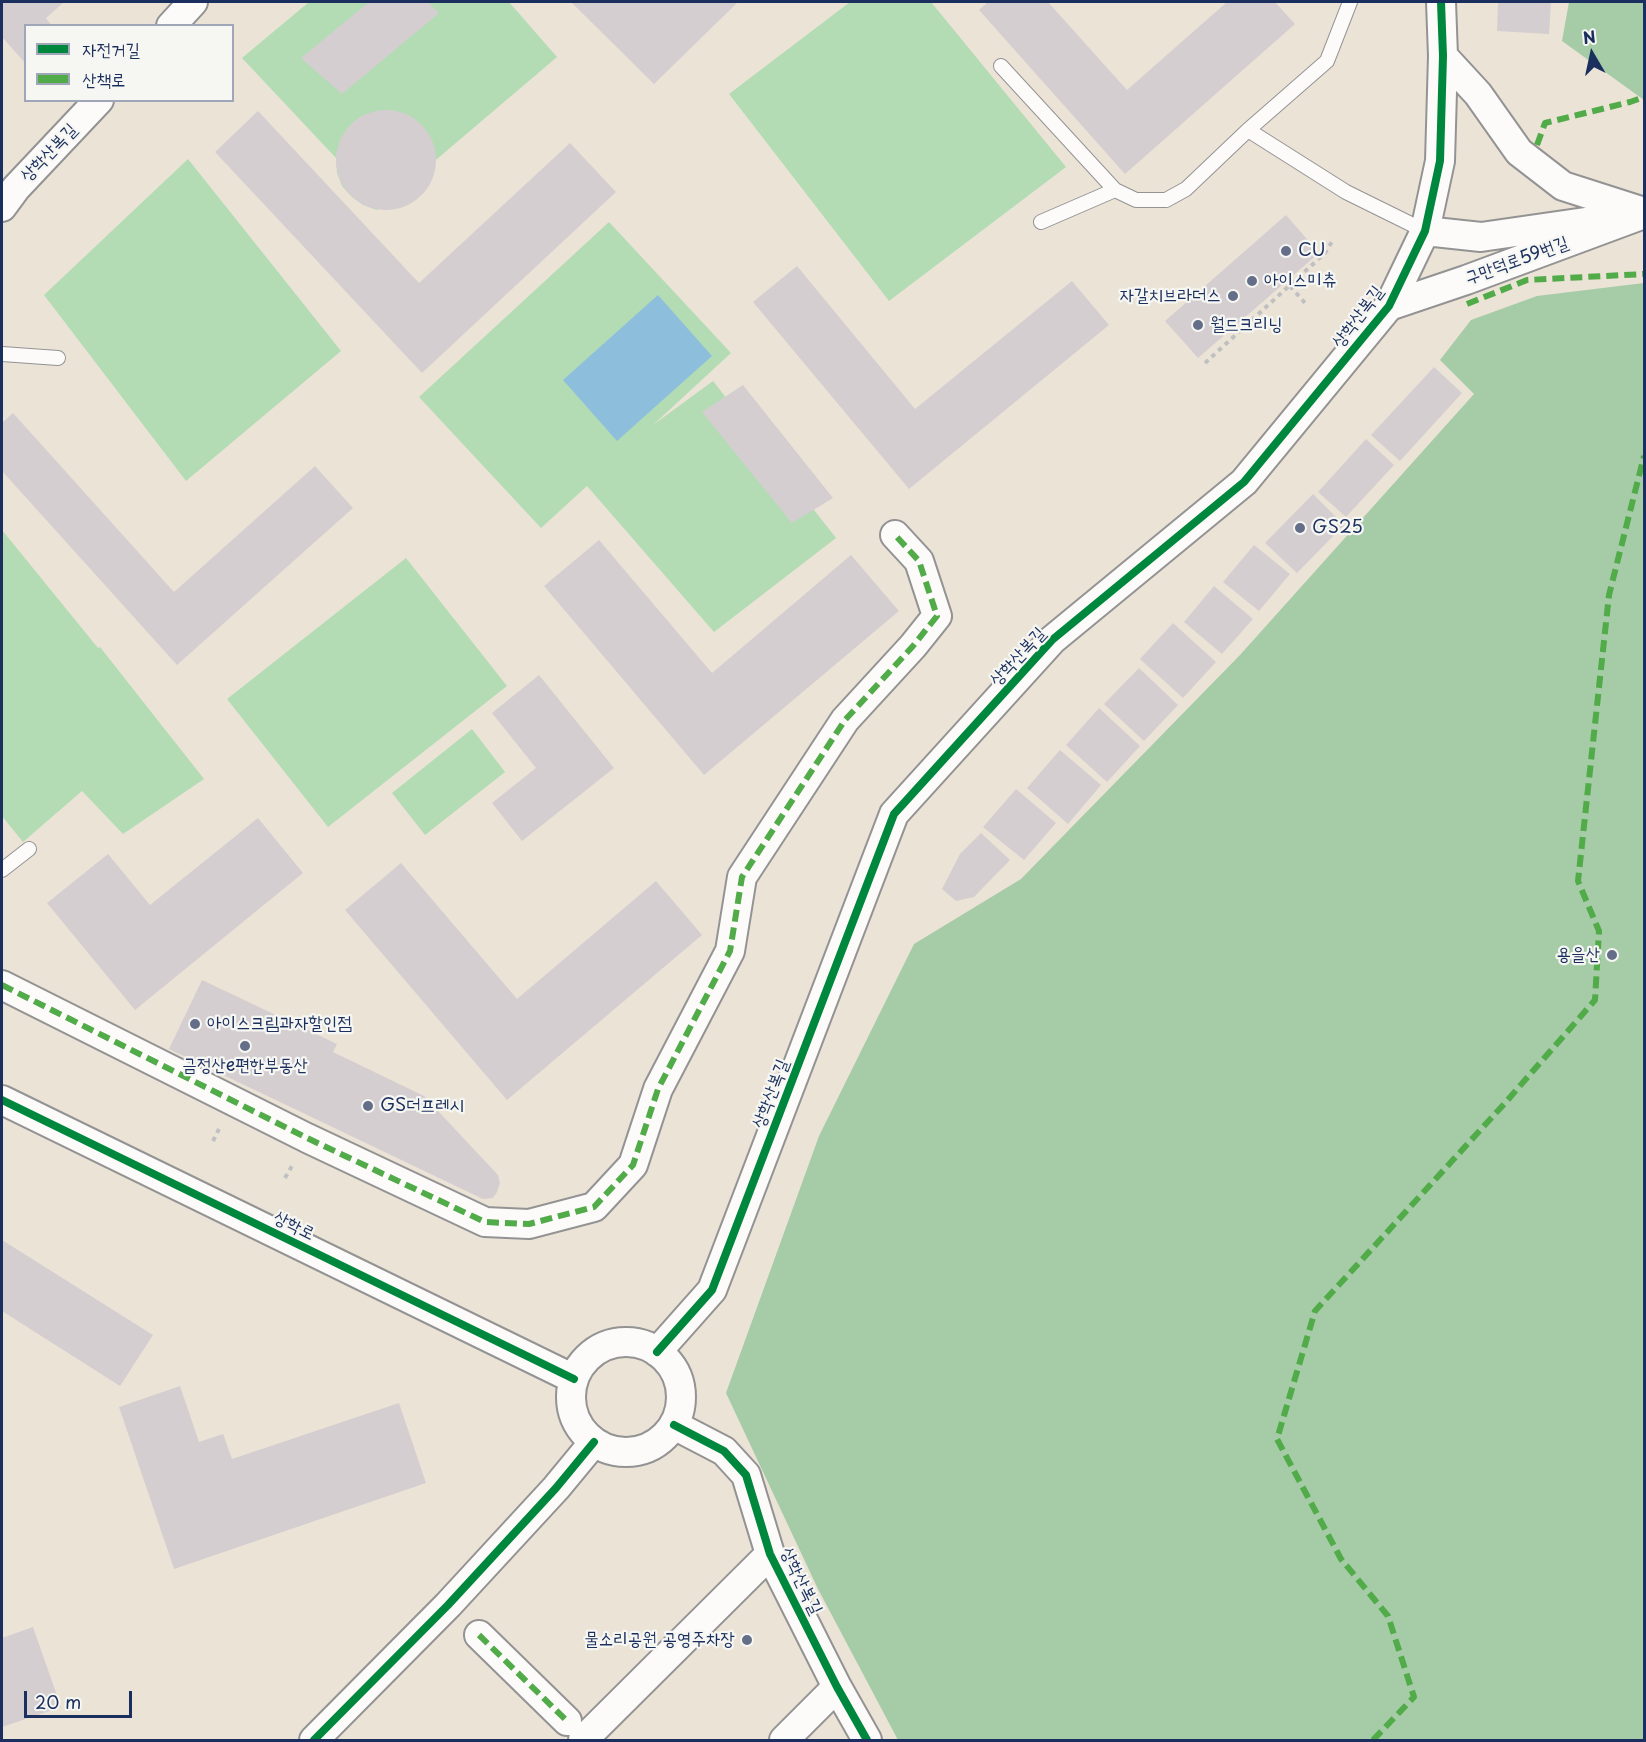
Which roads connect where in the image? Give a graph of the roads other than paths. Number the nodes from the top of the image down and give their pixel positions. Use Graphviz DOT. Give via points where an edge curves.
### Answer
graph roads {
  1 [pos="193,2"];
  2 [pos="1350,2"];
  3 [pos="1441,2"];
  4 [pos="173,24"];
  5 [pos="1443,57"];
  6 [pos="1001,66"];
  7 [pos="97,102"];
  8 [pos="1248,130"];
  9 [pos="1116,190"];
  10 [pos="2,207"];
  11 [pos="1644,214"];
  12 [pos="1041,222"];
  13 [pos="1425,231"];
  14 [pos="1389,306"];
  15 [pos="2,354"];
  16 [pos="58,358"];
  17 [pos="895,534"];
  18 [pos="29,849"];
  19 [pos="2,870"];
  20 [pos="2,984"];
  21 [pos="2,1100"];
  22 [pos="657,1352"];
  23 [pos="574,1379"];
  24 [pos="674,1425"];
  25 [pos="594,1442"];
  26 [pos="770,1554"];
  27 [pos="479,1635"];
  28 [pos="837,1687"];
  29 [pos="575,1731"];
  30 [pos="314,1740"];
  31 [pos="784,1740"];
  32 [pos="867,1740"];
  1 -- 4 [label="street"];
  2 -- 8 [label="lane" via="1327,61"];
  3 -- 5 [label="street, 상학산복길"];
  5 -- 11 [label="street" via="1478,93 1519,153 1563,186"];
  5 -- 13 [label="street, 상학산복길" via="1440,161"];
  6 -- 9 [label="lane"];
  7 -- 10 [label="street, 상학산복길"];
  8 -- 9 [label="lane" via="1186,189 1166,200 1136,200"];
  8 -- 13 [label="lane" via="1346,192"];
  9 -- 12 [label="lane"];
  11 -- 13 [label="street, 구만덕로59번길" via="1481,237"];
  11 -- 14 [label="street, 구만덕로59번길"];
  13 -- 14 [label="street, 상학산복길"];
  14 -- 22 [label="street, 상학산복길" via="1244,482 1052,640 894,814 712,1290"];
  15 -- 16 [label="lane"];
  17 -- 20 [label="street" via="918,561 937,616 845,720 742,877 730,951 658,1089 633,1165 594,1207 529,1224 485,1222 307,1138"];
  18 -- 19 [label="lane"];
  21 -- 23 [label="street, 상학로"];
  22 -- 23 [label="street" via="642,1344 609,1345 581,1364"];
  22 -- 24 [label="street" via="669,1362 681,1392"];
  23 -- 25 [label="street" via="570,1396 573,1414 581,1430"];
  24 -- 25 [label="street" via="662,1439 628,1452 610,1450"];
  24 -- 26 [label="street, 상학산복길" via="724,1451 746,1475"];
  25 -- 30 [label="street" via="456,1596"];
  26 -- 28 [label="street, 상학산복길"];
  26 -- 29 [label="street"];
  27 -- 29 [label="street"];
  28 -- 31 [label="street"];
  28 -- 32 [label="street, 상학산복길"];
}
